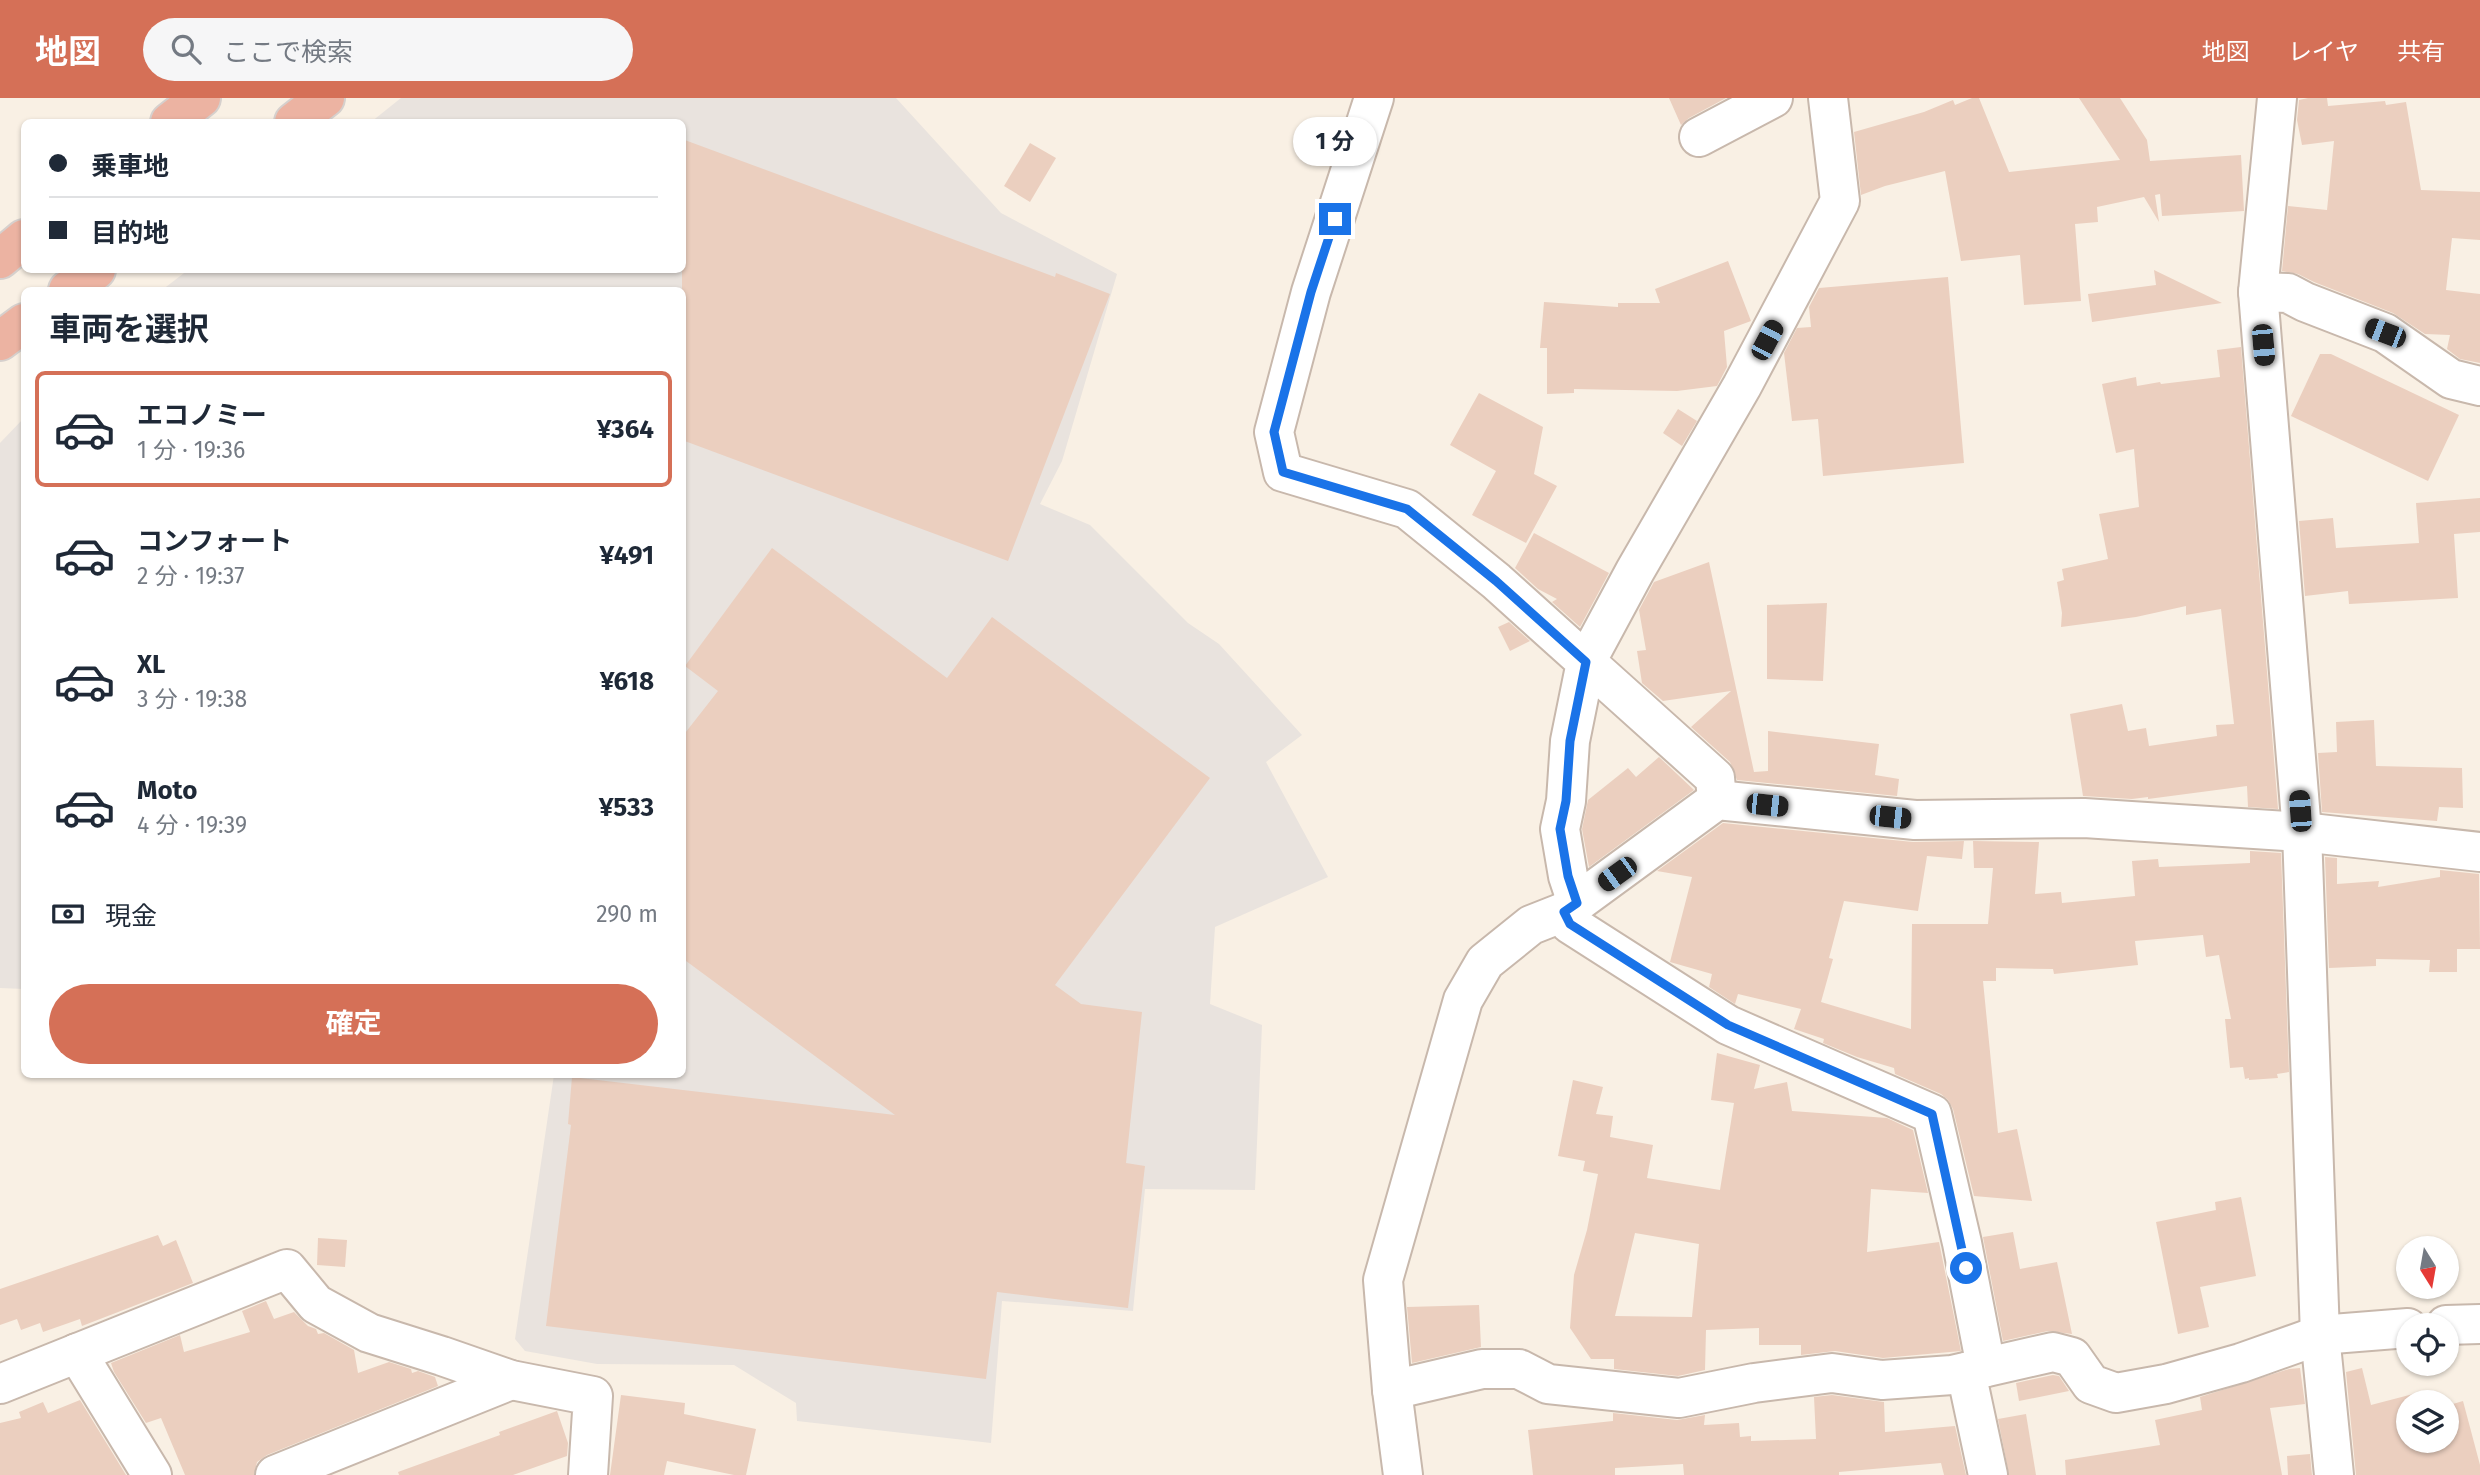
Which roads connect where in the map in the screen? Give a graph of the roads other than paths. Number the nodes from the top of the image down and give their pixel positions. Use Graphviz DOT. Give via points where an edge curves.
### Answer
graph roads {
  1 [pos="201,98"];
  2 [pos="325,98"];
  3 [pos="1374,98"];
  4 [pos="1773,98"];
  5 [pos="1828,98"];
  6 [pos="2277,98"];
  7 [pos="174,119"];
  8 [pos="298,119"];
  9 [pos="1699,136"];
  10 [pos="21,241"];
  11 [pos="0,258"];
  12 [pos="92,273"];
  13 [pos="72,287"];
  14 [pos="2258,292"];
  15 [pos="21,325"];
  16 [pos="0,341"];
  17 [pos="2480,386"];
  18 [pos="1586,662"];
  19 [pos="1717,800"];
  20 [pos="2302,832"];
  21 [pos="2480,852"];
  22 [pos="1570,907"];
  23 [pos="2480,1324"];
  24 [pos="2459,1325"];
  25 [pos="2396,1329"];
  26 [pos="2320,1335"];
  27 [pos="77,1353"];
  28 [pos="1976,1370"];
  29 [pos="511,1380"];
  30 [pos="0,1384"];
  31 [pos="1392,1390"];
  32 [pos="152,1475"];
  33 [pos="275,1475"];
  34 [pos="588,1475"];
  35 [pos="1403,1475"];
  36 [pos="1988,1475"];
  37 [pos="2334,1475"];
  1 -- 7 [label="highway"];
  2 -- 8 [label="highway"];
  3 -- 18 [label="street" via="1311,292 1274,432 1283,472 1407,509"];
  4 -- 9 [label="street"];
  5 -- 18 [label="street" via="1840,201"];
  6 -- 14 [label="street"];
  10 -- 11 [label="highway"];
  12 -- 13 [label="highway"];
  14 -- 17 [label="street" via="2288,293 2385,333 2451,379"];
  14 -- 20 [label="street"];
  15 -- 16 [label="highway"];
  18 -- 19 [label="street" via="1715,778"];
  18 -- 22 [label="street" via="1570,741 1560,829"];
  19 -- 20 [label="street" via="1915,820 2084,818"];
  19 -- 22 [label="street"];
  20 -- 21 [label="street"];
  20 -- 26 [label="street"];
  22 -- 28 [label="street" via="1570,924 1728,1025 1932,1114 1962,1243"];
  22 -- 31 [label="street" via="1531,925 1485,962 1464,1000 1383,1280"];
  23 -- 24 [label="street"];
  25 -- 26 [label="street"];
  26 -- 28 [label="street" via="2179,1381 2116,1393 2091,1384 2072,1357 2053,1352"];
  26 -- 37 [label="street"];
  27 -- 29 [label="street" via="287,1269 316,1304 369,1334"];
  27 -- 30 [label="street"];
  27 -- 32 [label="street"];
  28 -- 31 [label="street" via="1882,1380 1832,1373 1679,1398 1548,1384 1519,1369 1482,1369"];
  28 -- 36 [label="street"];
  29 -- 33 [label="street"];
  29 -- 34 [label="street" via="593,1396"];
  31 -- 35 [label="street"];
}
